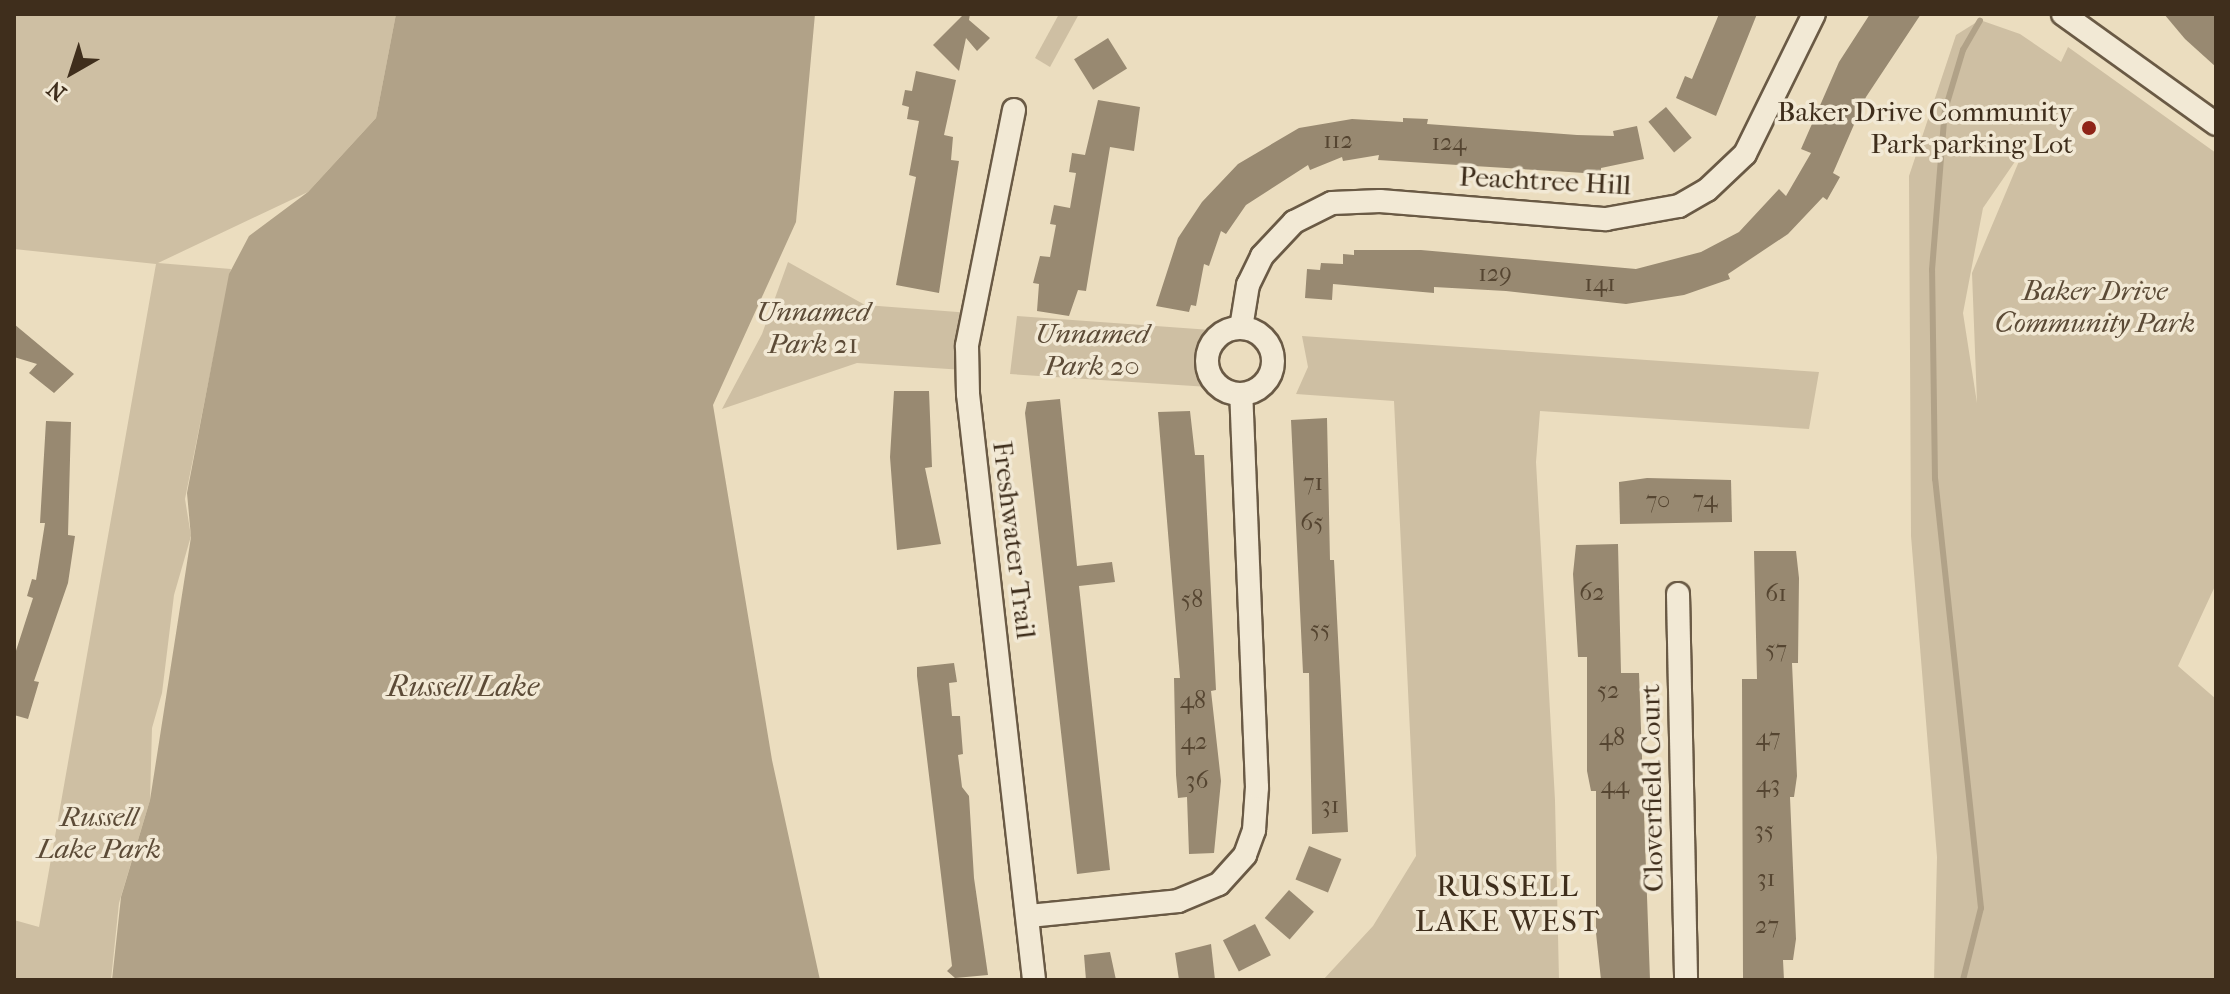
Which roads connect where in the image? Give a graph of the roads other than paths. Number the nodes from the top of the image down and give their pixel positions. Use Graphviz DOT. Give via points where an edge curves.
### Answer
graph roads {
  1 [pos="1814,14"];
  2 [pos="2063,14"];
  3 [pos="1014,110"];
  4 [pos="2216,124"];
  5 [pos="1241,328"];
  6 [pos="1241,394"];
  7 [pos="1678,594"];
  8 [pos="1029,916"];
  9 [pos="1034,980"];
  10 [pos="1686,980"];
  1 -- 5 [label="street, Peachtree Hill" via="1745,154 1728,173 1679,206 1606,219 1380,201 1332,203 1294,222 1262,256 1248,285"];
  2 -- 4 [label="street"];
  3 -- 8 [label="street, Freshwater Trail" via="967,346 970,437"];
  5 -- 6 [label="street" via="1262,336 1273,359 1262,386"];
  5 -- 6 [label="street" via="1221,334 1208,360 1221,388"];
  6 -- 8 [label="street" via="1257,787 1249,844 1229,875 1197,894 1164,903"];
  7 -- 10 [label="street, Cloverfield Court"];
  8 -- 9 [label="street, Freshwater Trail"];
}
